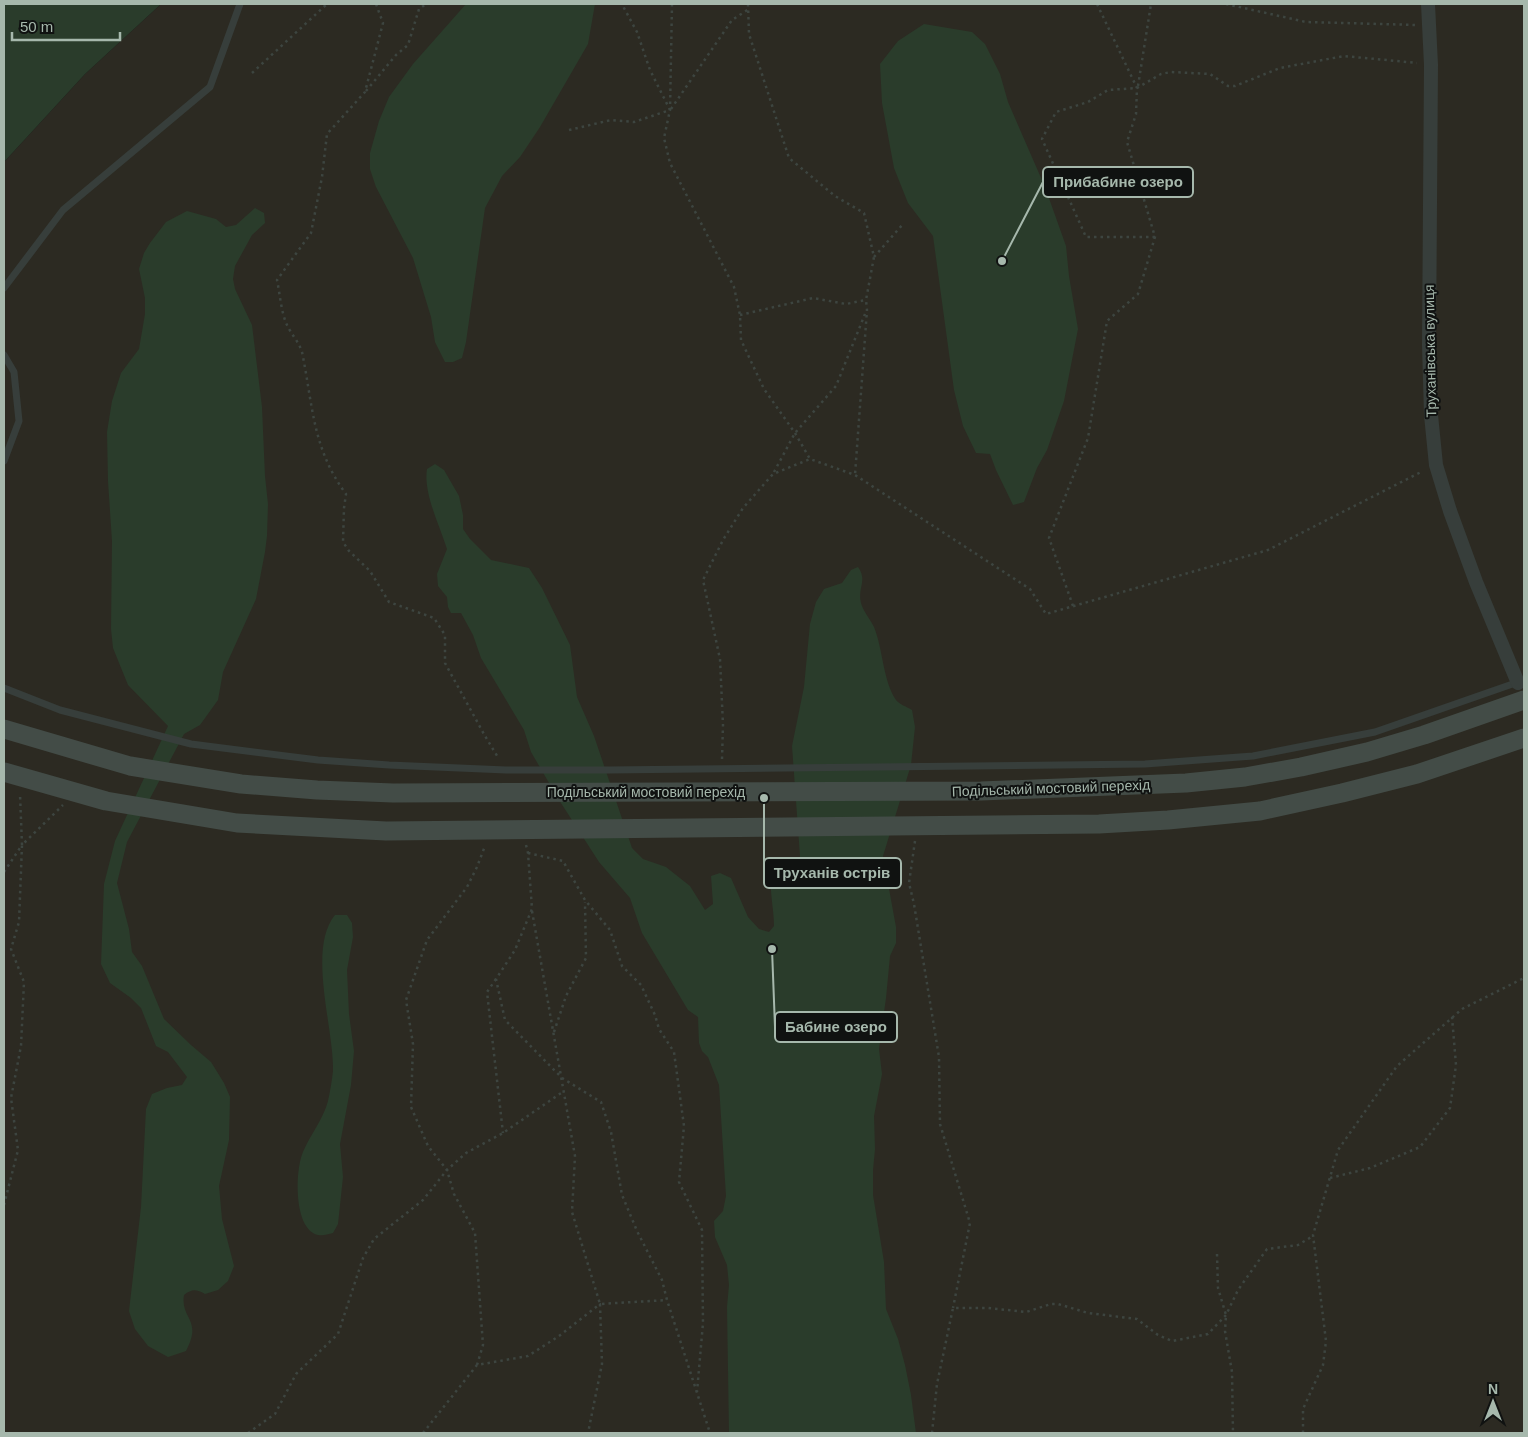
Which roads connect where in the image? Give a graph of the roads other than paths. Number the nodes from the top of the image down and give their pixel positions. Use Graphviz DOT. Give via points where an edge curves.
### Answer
graph roads {
  1 [pos="240,4"];
  2 [pos="1428,4"];
  3 [pos="4,288"];
  4 [pos="4,354"];
  5 [pos="4,461"];
  6 [pos="4,688"];
  7 [pos="1522,688"];
  8 [pos="4,728"];
  9 [pos="1524,738"];
  10 [pos="4,772"];
  1 -- 3 [label="lane" via="210,87 63,210"];
  2 -- 7 [label="street, Труханівська вулиця" via="1431,65 1430,415 1436,465 1476,582"];
  4 -- 5 [label="lane" via="14,372 19,422"];
  6 -- 7 [label="lane" via="60,710 191,744 389,766 506,770 1145,764 1253,756 1375,732"];
  7 -- 8 [label="main road, Подільський мостовий перехід, bridge" via="1424,736 1301,767 1186,783 981,791 393,793 317,790 241,784 130,766"];
  9 -- 10 [label="main road, bridge" via="1417,774 1260,811 1090,824 386,832 237,823 106,801"];
}
